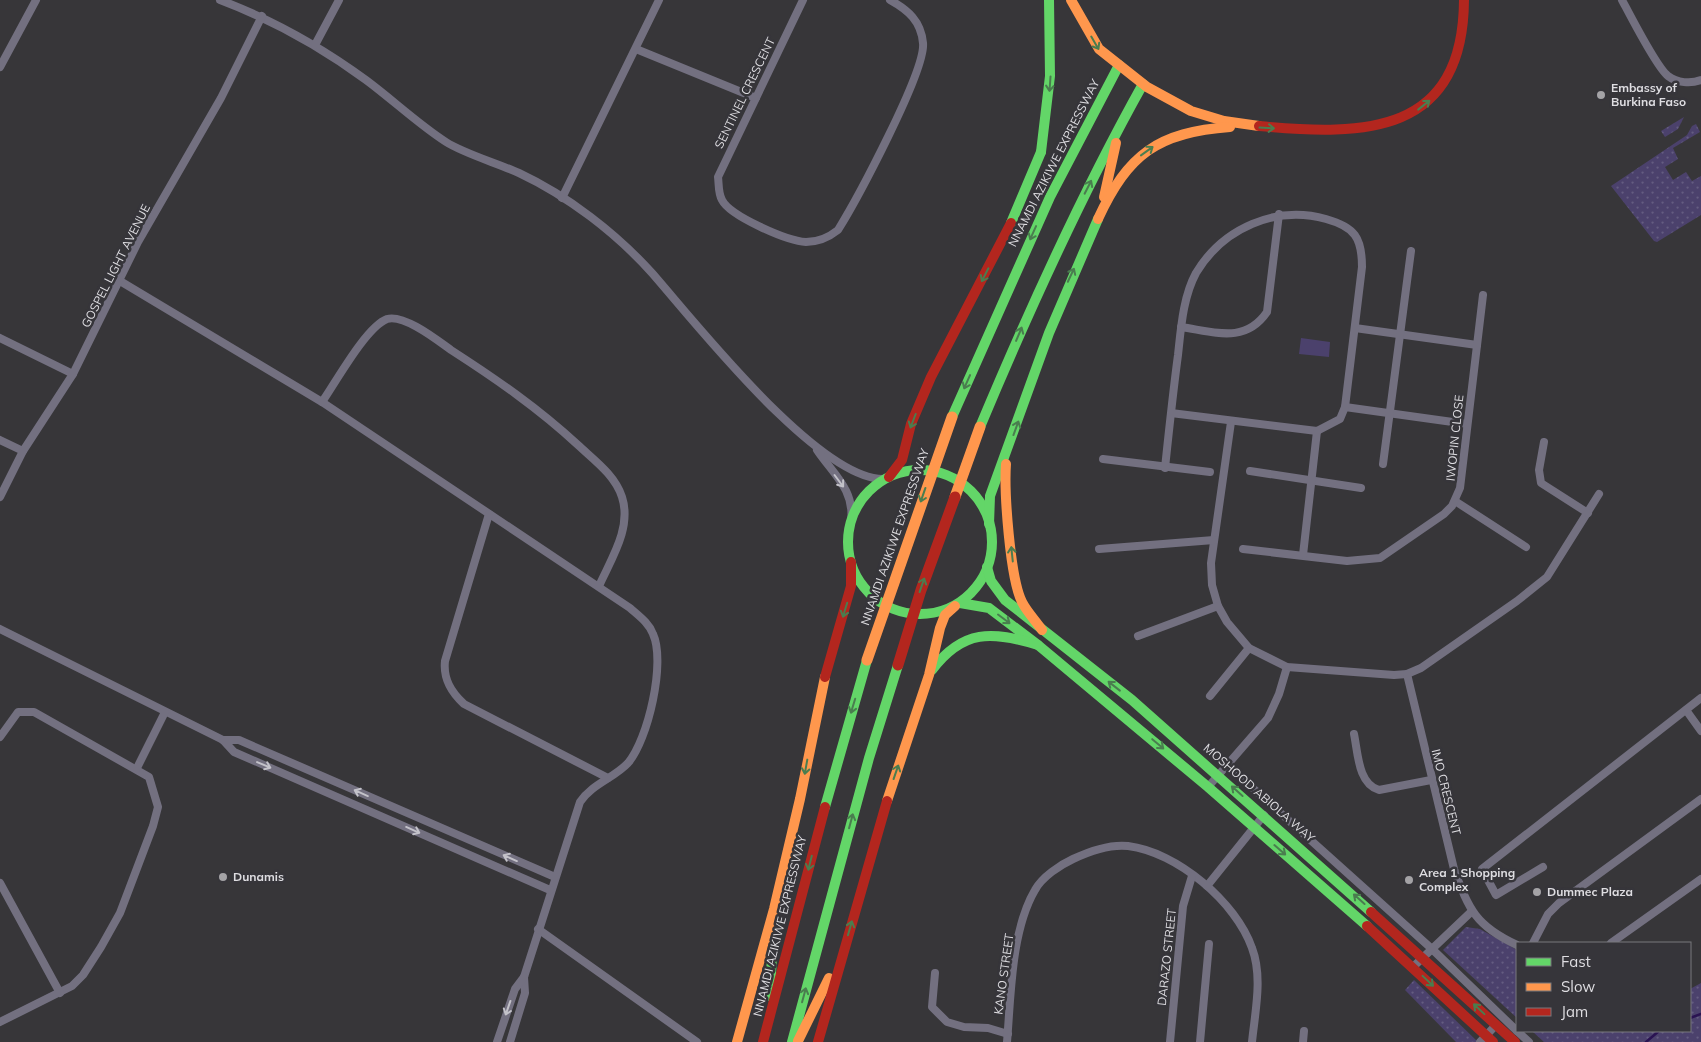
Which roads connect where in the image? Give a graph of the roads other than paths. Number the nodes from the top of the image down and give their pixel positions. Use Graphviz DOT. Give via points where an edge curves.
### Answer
graph roads {
  1 [pos="36,0"];
  2 [pos="220,0"];
  3 [pos="339,0"];
  4 [pos="659,0"];
  5 [pos="803,0"];
  6 [pos="890,0"];
  7 [pos="1049,0"];
  8 [pos="1071,0"];
  9 [pos="1464,0"];
  10 [pos="1622,0"];
  11 [pos="262,16"];
  12 [pos="315,46"];
  13 [pos="636,50"];
  14 [pos="1119,65"];
  15 [pos="0,67"];
  16 [pos="1701,80"];
  17 [pos="1143,84"];
  18 [pos="756,98"];
  19 [pos="1124,118"];
  20 [pos="1244,127"];
  21 [pos="562,198"];
  22 [pos="1279,214"];
  23 [pos="1098,218"];
  24 [pos="1410,251"];
  25 [pos="120,281"];
  26 [pos="1483,295"];
  27 [pos="1182,328"];
  28 [pos="1354,328"];
  29 [pos="1400,335"];
  30 [pos="0,338"];
  31 [pos="1477,345"];
  32 [pos="73,374"];
  33 [pos="322,402"];
  34 [pos="1345,408"];
  35 [pos="1171,413"];
  36 [pos="1389,414"];
  37 [pos="1232,422"];
  38 [pos="1467,424"];
  39 [pos="1317,431"];
  40 [pos="0,440"];
  41 [pos="1544,442"];
  42 [pos="814,446"];
  43 [pos="1008,450"];
  44 [pos="23,451"];
  45 [pos="1103,459"];
  46 [pos="1383,464"];
  47 [pos="1165,468"];
  48 [pos="1250,471"];
  49 [pos="1210,472"];
  50 [pos="887,478"];
  51 [pos="1312,480"];
  52 [pos="1361,488"];
  53 [pos="1599,494"];
  54 [pos="0,497"];
  55 [pos="1455,501"];
  56 [pos="1588,512"];
  57 [pos="489,514"];
  58 [pos="851,521"];
  59 [pos="989,524"];
  60 [pos="1214,540"];
  61 [pos="1526,547"];
  62 [pos="1244,548"];
  63 [pos="1099,549"];
  64 [pos="1303,555"];
  65 [pos="851,562"];
  66 [pos="987,567"];
  67 [pos="599,586"];
  68 [pos="957,604"];
  69 [pos="1218,606"];
  70 [pos="0,630"];
  71 [pos="1042,630"];
  72 [pos="1138,636"];
  73 [pos="1038,645"];
  74 [pos="1249,648"];
  75 [pos="1287,667"];
  76 [pos="1407,674"];
  77 [pos="929,675"];
  78 [pos="1210,696"];
  79 [pos="1701,698"];
  80 [pos="1686,710"];
  81 [pos="165,712"];
  82 [pos="1701,731"];
  83 [pos="1354,734"];
  84 [pos="0,737"];
  85 [pos="223,740"];
  86 [pos="1227,765"];
  87 [pos="137,768"];
  88 [pos="305,769"];
  89 [pos="1219,775"];
  90 [pos="608,778"];
  91 [pos="1431,780"];
  92 [pos="300,781"];
  93 [pos="1208,786"];
  94 [pos="1701,799"];
  95 [pos="1264,815"];
  96 [pos="1255,827"];
  97 [pos="1543,867"];
  98 [pos="1192,876"];
  99 [pos="554,877"];
  100 [pos="1701,879"];
  101 [pos="0,883"];
  102 [pos="1207,886"];
  103 [pos="550,890"];
  104 [pos="774,910"];
  105 [pos="1471,912"];
  106 [pos="538,929"];
  107 [pos="1534,942"];
  108 [pos="1612,942"];
  109 [pos="1209,944"];
  110 [pos="1516,945"];
  111 [pos="844,949"];
  112 [pos="1432,949"];
  113 [pos="1423,958"];
  114 [pos="1413,967"];
  115 [pos="935,973"];
  116 [pos="524,977"];
  117 [pos="60,993"];
  118 [pos="0,1022"];
  119 [pos="768,1025"];
  120 [pos="1496,1025"];
  121 [pos="1516,1030"];
  122 [pos="1304,1031"];
  123 [pos="1518,1032"];
  124 [pos="1007,1038"];
  125 [pos="1486,1040"];
  126 [pos="497,1042"];
  127 [pos="510,1042"];
  128 [pos="697,1042"];
  129 [pos="737,1042"];
  130 [pos="764,1042"];
  131 [pos="792,1042"];
  132 [pos="798,1042"];
  133 [pos="818,1042"];
  134 [pos="1170,1042"];
  135 [pos="1200,1042"];
  136 [pos="1252,1042"];
  137 [pos="1303,1042"];
  138 [pos="1515,1042"];
  139 [pos="1529,1042"];
  1 -- 15 [label="street"];
  2 -- 11 [label="street"];
  3 -- 12 [label="street"];
  4 -- 13 [label="street"];
  5 -- 18 [label="street, SENTINEL CRESCENT"];
  6 -- 18 [label="street, SENTINEL CRESCENT" via="918,23 922,58 905,99 838,230 828,238 805,242 797,240 743,219 721,199 720,169"];
  7 -- 50 [label="main road, NNAMDI AZIKIWE EXPRESSWAY, one-way" via="1051,64 1041,152 1013,219 931,377 902,460"];
  8 -- 14 [label="main road, one-way" via="1100,51"];
  20 -- 9 [label="main road, one-way" via="1345,129 1378,126 1403,118 1424,106 1443,87 1453,67 1462,39"];
  10 -- 16 [label="street" via="1667,75 1682,82"];
  11 -- 12 [label="street"];
  11 -- 25 [label="street, GOSPEL LIGHT AVENUE" via="221,98 138,242"];
  12 -- 21 [label="street" via="364,78 447,143 521,174"];
  13 -- 18 [label="street"];
  13 -- 21 [label="street"];
  14 -- 17 [label="main road"];
  14 -- 119 [label="main road, NNAMDI AZIKIWE EXPRESSWAY, one-way, bridge" via="1050,197 952,417 867,660 841,746"];
  17 -- 19 [label="main road"];
  17 -- 20 [label="main road" via="1175,104"];
  19 -- 23 [label="main road"];
  131 -- 19 [label="main road, one-way, bridge" via="869,758 920,590 980,427 1023,325"];
  23 -- 20 [label="main road, one-way" via="1119,181 1137,158 1159,142 1202,129"];
  21 -- 42 [label="street" via="630,251 708,340"];
  22 -- 27 [label="street" via="1243,228 1213,251 1195,275 1188,293"];
  22 -- 27 [label="street" via="1267,312 1261,322 1238,334"];
  22 -- 28 [label="street" via="1335,221 1357,236 1362,249 1362,267"];
  43 -- 23 [label="main road, one-way" via="1057,310"];
  24 -- 29 [label="street"];
  25 -- 32 [label="street, GOSPEL LIGHT AVENUE"];
  25 -- 33 [label="street"];
  26 -- 31 [label="street, IWOPIN CLOSE"];
  27 -- 35 [label="street"];
  28 -- 29 [label="street"];
  28 -- 34 [label="street"];
  29 -- 31 [label="street"];
  29 -- 36 [label="street"];
  30 -- 32 [label="street"];
  31 -- 38 [label="street, IWOPIN CLOSE"];
  32 -- 44 [label="street, GOSPEL LIGHT AVENUE"];
  33 -- 57 [label="street"];
  33 -- 67 [label="street" via="369,332 389,319 399,318 498,379 548,417 595,460 618,487 624,505 622,535"];
  34 -- 36 [label="street"];
  34 -- 39 [label="street" via="1340,419"];
  35 -- 37 [label="street"];
  35 -- 47 [label="street"];
  36 -- 38 [label="street"];
  36 -- 46 [label="street"];
  37 -- 39 [label="street"];
  37 -- 60 [label="street"];
  38 -- 55 [label="street, IWOPIN CLOSE" via="1460,488"];
  39 -- 51 [label="street"];
  40 -- 44 [label="street"];
  41 -- 56 [label="street" via="1539,470 1541,483"];
  42 -- 50 [label="street" via="858,474 874,479"];
  42 -- 58 [label="street, one-way" via="850,496"];
  43 -- 59 [label="main road" via="990,496"];
  71 -- 43 [label="main road, one-way" via="1022,602 1016,584 1005,482"];
  44 -- 54 [label="street, GOSPEL LIGHT AVENUE"];
  45 -- 47 [label="street"];
  47 -- 49 [label="street"];
  48 -- 51 [label="street"];
  50 -- 58 [label="main road" via="865,497"];
  50 -- 59 [label="main road" via="920,470 950,477 975,496"];
  51 -- 52 [label="street"];
  51 -- 64 [label="street"];
  53 -- 56 [label="street"];
  55 -- 61 [label="street"];
  55 -- 64 [label="street" via="1444,514 1380,558 1347,561"];
  56 -- 76 [label="street" via="1542,582 1436,659"];
  57 -- 67 [label="street"];
  57 -- 90 [label="street" via="445,661 450,687 464,704"];
  58 -- 65 [label="main road" via="848,541"];
  59 -- 66 [label="main road" via="992,538"];
  60 -- 63 [label="street"];
  60 -- 69 [label="street" via="1212,578"];
  62 -- 64 [label="street"];
  65 -- 68 [label="main road" via="869,594 892,608 919,615 938,613"];
  65 -- 104 [label="main road, NNAMDI AZIKIWE EXPRESSWAY, one-way" via="851,586 820,693"];
  66 -- 68 [label="main road" via="976,587"];
  66 -- 71 [label="main road, MOSHOOD ABIOLA WAY" via="1000,594"];
  67 -- 90 [label="street" via="630,608 649,627 658,656 650,708 638,744 627,764"];
  68 -- 73 [label="main road, one-way" via="989,608"];
  68 -- 77 [label="main road" via="942,621"];
  69 -- 72 [label="street"];
  69 -- 74 [label="street" via="1230,627"];
  70 -- 81 [label="street"];
  89 -- 71 [label="main road, MOSHOOD ABIOLA WAY, one-way" via="1132,700"];
  73 -- 77 [label="main road" via="1002,634 980,635 954,646"];
  73 -- 93 [label="main road, one-way"];
  74 -- 75 [label="street"];
  74 -- 78 [label="street"];
  75 -- 76 [label="street" via="1381,675"];
  75 -- 86 [label="street" via="1268,718"];
  76 -- 91 [label="street, IMO CRESCENT"];
  111 -- 77 [label="main road, one-way" via="885,805"];
  79 -- 80 [label="street"];
  80 -- 82 [label="street"];
  80 -- 97 [label="street" via="1482,869 1496,895"];
  81 -- 85 [label="street"];
  81 -- 87 [label="street"];
  83 -- 91 [label="street" via="1364,779 1373,788 1379,790"];
  84 -- 87 [label="street" via="18,712 27,711"];
  85 -- 88 [label="street" via="239,740"];
  85 -- 92 [label="street, one-way" via="234,752"];
  86 -- 89 [label="street"];
  86 -- 112 [label="street"];
  87 -- 117 [label="street" via="149,777 154,789 158,807 154,826 120,913 83,975"];
  88 -- 92 [label="street"];
  99 -- 88 [label="street, one-way"];
  89 -- 93 [label="street"];
  95 -- 89 [label="main road, MOSHOOD ABIOLA WAY, one-way"];
  90 -- 99 [label="street" via="580,802"];
  91 -- 105 [label="street, IMO CRESCENT" via="1454,869"];
  92 -- 103 [label="street, one-way"];
  93 -- 96 [label="main road"];
  94 -- 107 [label="street" via="1559,903 1548,914"];
  95 -- 96 [label="street"];
  113 -- 95 [label="main road, MOSHOOD ABIOLA WAY, one-way"];
  96 -- 102 [label="street"];
  96 -- 114 [label="main road, one-way"];
  98 -- 102 [label="street, KANO STREET"];
  98 -- 124 [label="street, KANO STREET" via="1170,861 1127,846 1086,853 1048,875 1036,888 1026,912 1016,953"];
  98 -- 134 [label="street, DARAZO STREET" via="1183,906"];
  99 -- 103 [label="street"];
  100 -- 108 [label="street"];
  101 -- 117 [label="street"];
  102 -- 136 [label="street, KANO STREET" via="1238,920 1257,961"];
  103 -- 106 [label="street"];
  104 -- 119 [label="main road"];
  104 -- 129 [label="main road, NNAMDI AZIKIWE EXPRESSWAY"];
  105 -- 110 [label="street, IMO CRESCENT" via="1490,930"];
  105 -- 112 [label="street"];
  106 -- 116 [label="street"];
  106 -- 128 [label="street"];
  109 -- 135 [label="street"];
  111 -- 132 [label="main road"];
  111 -- 133 [label="main road"];
  112 -- 113 [label="street"];
  112 -- 121 [label="street"];
  113 -- 114 [label="street"];
  120 -- 113 [label="main road, MOSHOOD ABIOLA WAY, one-way"];
  114 -- 125 [label="main road, one-way"];
  115 -- 124 [label="street" via="932,1007 947,1022 988,1028"];
  116 -- 126 [label="street, one-way" via="515,989"];
  116 -- 127 [label="street" via="525,993"];
  117 -- 118 [label="street"];
  119 -- 130 [label="main road, NNAMDI AZIKIWE EXPRESSWAY"];
  120 -- 125 [label="street"];
  120 -- 138 [label="main road, MOSHOOD ABIOLA WAY"];
  122 -- 137 [label="street"];
  123 -- 139 [label="street"];
}
